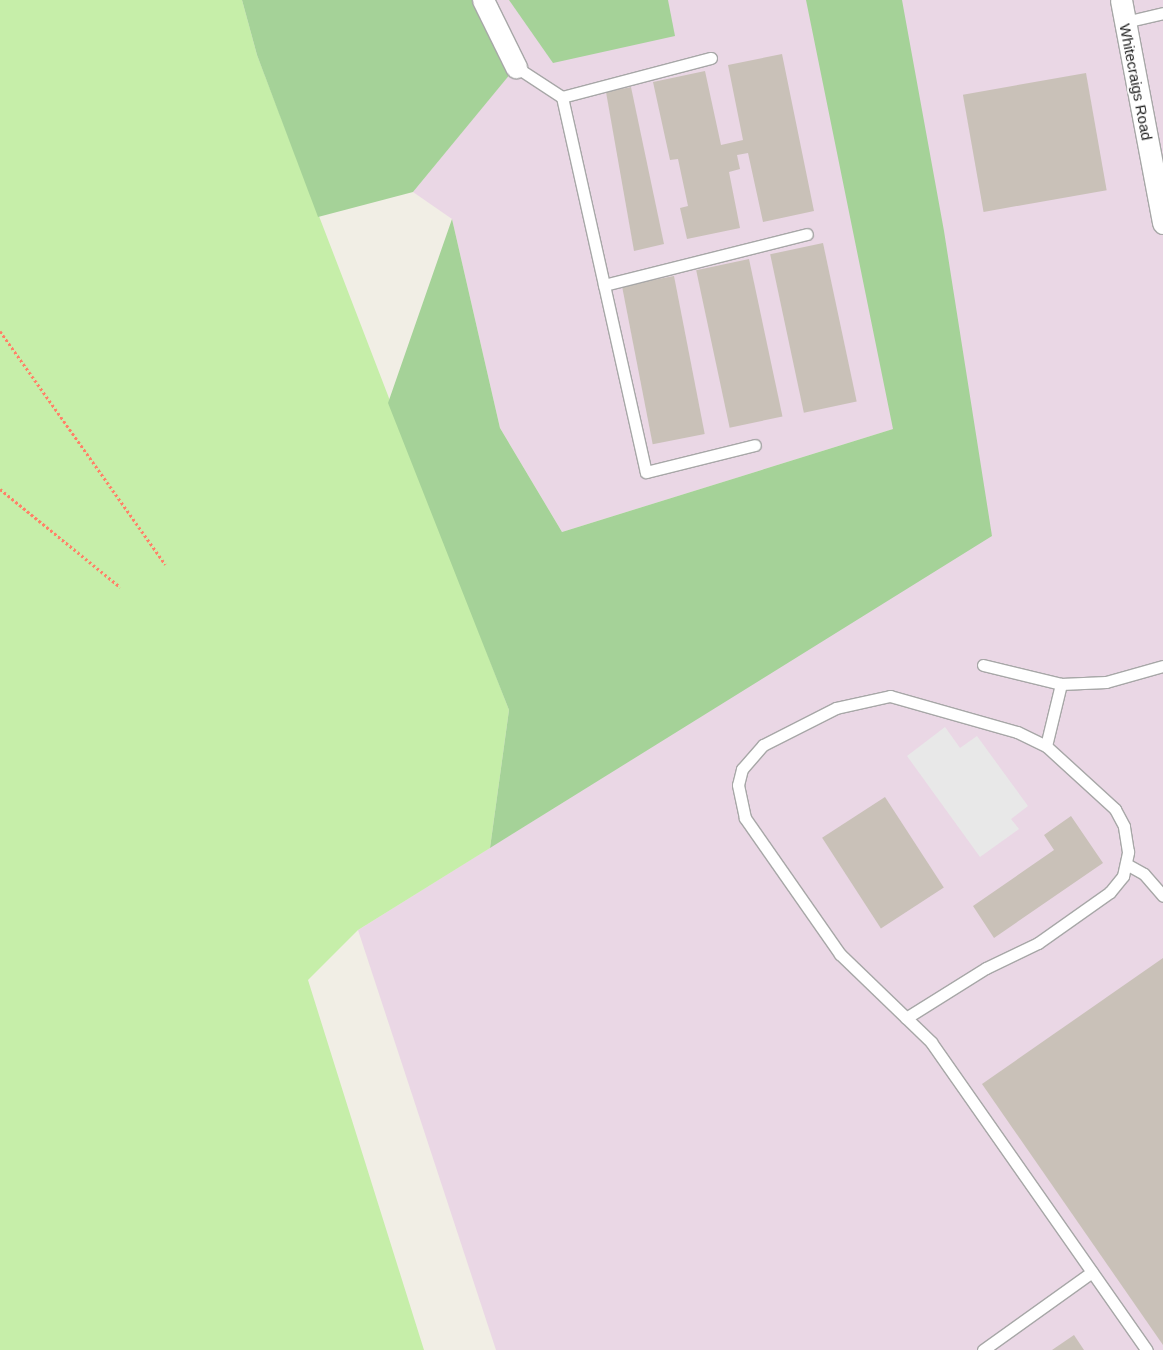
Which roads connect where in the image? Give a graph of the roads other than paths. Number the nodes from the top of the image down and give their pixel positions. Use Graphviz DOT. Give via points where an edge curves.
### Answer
graph roads {
  1 [pos="484,0"];
  2 [pos="1121,0"];
  3 [pos="1163,13"];
  4 [pos="1125,22"];
  5 [pos="711,58"];
  6 [pos="516,67"];
  7 [pos="562,96"];
  8 [pos="1163,223"];
  9 [pos="808,234"];
  10 [pos="604,285"];
  11 [pos="755,445"];
  12 [pos="983,665"];
  13 [pos="1163,666"];
  14 [pos="1061,684"];
  15 [pos="1046,746"];
  16 [pos="1128,865"];
  17 [pos="1163,896"];
  18 [pos="906,1018"];
  19 [pos="1092,1272"];
  20 [pos="983,1350"];
  21 [pos="1147,1350"];
  1 -- 6 [label="street"];
  2 -- 4 [label="street, Whitecraigs Road"];
  3 -- 4 [label="lane"];
  4 -- 8 [label="street, Whitecraigs Road"];
  5 -- 7 [label="lane"];
  6 -- 7 [label="lane"];
  7 -- 10 [label="lane"];
  9 -- 10 [label="lane"];
  10 -- 11 [label="lane" via="646,472"];
  12 -- 14 [label="lane"];
  13 -- 14 [label="lane" via="1106,682"];
  14 -- 15 [label="lane"];
  15 -- 16 [label="lane" via="1115,809 1127,839"];
  15 -- 18 [label="lane" via="1017,732 890,696 864,700 807,720 764,745 742,769 740,802 755,836 840,954"];
  16 -- 17 [label="lane" via="1144,874"];
  16 -- 18 [label="lane" via="1110,892 1038,943 986,968"];
  18 -- 19 [label="lane" via="931,1042"];
  19 -- 20 [label="lane"];
  19 -- 21 [label="lane"];
}
